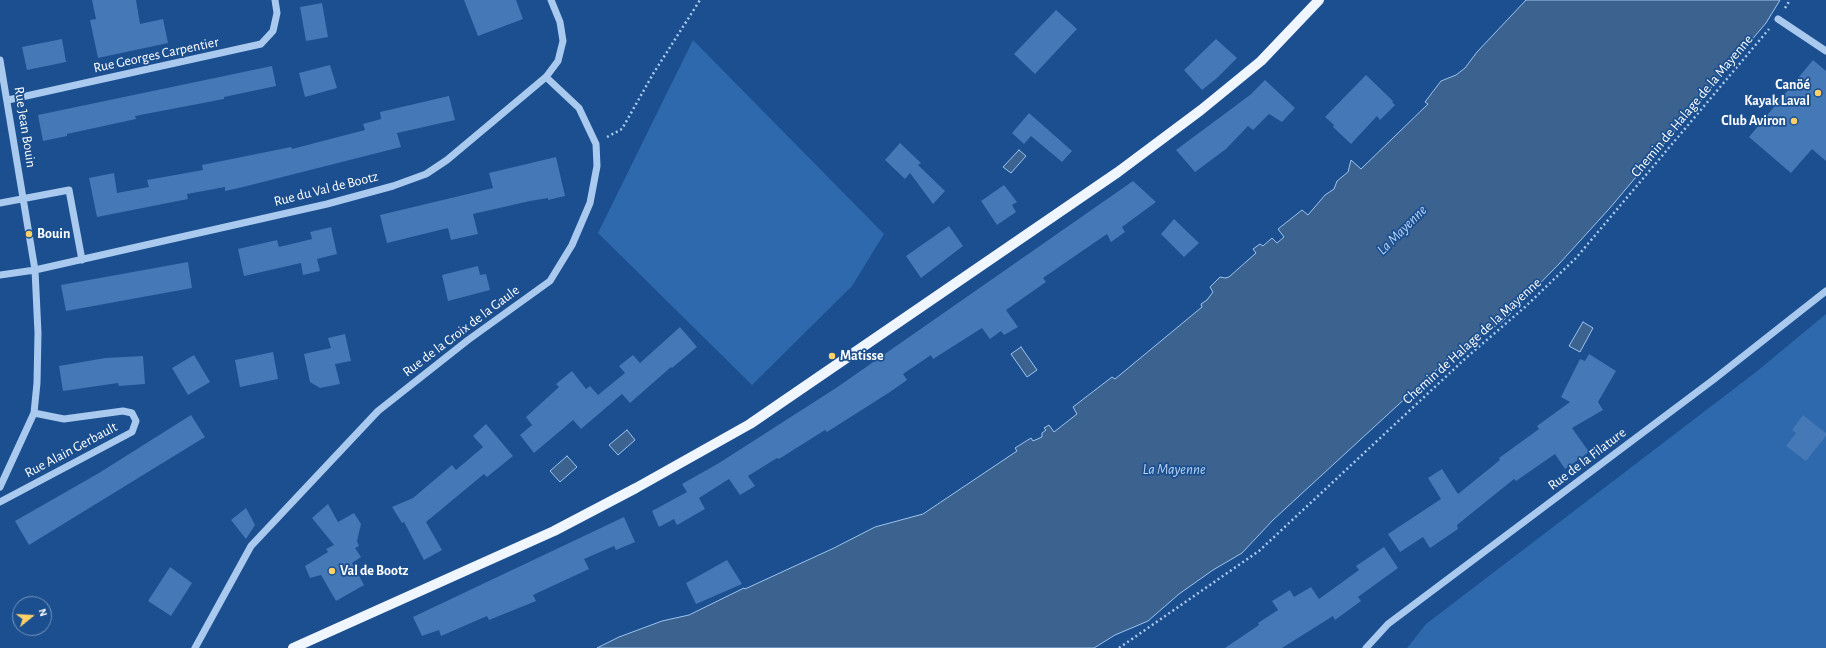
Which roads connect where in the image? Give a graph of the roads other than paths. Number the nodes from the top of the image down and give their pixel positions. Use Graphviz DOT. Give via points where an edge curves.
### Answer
graph roads {
  1 [pos="274,0"];
  2 [pos="551,0"];
  3 [pos="1319,0"];
  4 [pos="1778,19"];
  5 [pos="1826,51"];
  6 [pos="0,60"];
  7 [pos="546,77"];
  8 [pos="8,100"];
  9 [pos="23,198"];
  10 [pos="0,203"];
  11 [pos="82,260"];
  12 [pos="35,270"];
  13 [pos="0,275"];
  14 [pos="1826,291"];
  15 [pos="34,413"];
  16 [pos="0,487"];
  17 [pos="0,502"];
  18 [pos="195,648"];
  19 [pos="293,648"];
  20 [pos="1366,648"];
  1 -- 8 [label="street, Rue Georges Carpentier" via="277,13 273,31 261,44"];
  2 -- 7 [label="street" via="560,22 563,41 558,61"];
  3 -- 19 [label="main road" via="1261,61 1188,119 1105,180 750,424 554,531"];
  4 -- 5 [label="street"];
  6 -- 8 [label="street, Rue Jean Bouin"];
  7 -- 11 [label="street, Rue du Val de Bootz" via="447,160 426,174 327,204"];
  7 -- 18 [label="street, Rue de la Croix de la Gaule" via="578,108 596,144 597,166 590,204 572,245 550,282 468,340 378,411 251,546"];
  8 -- 9 [label="street, Rue Jean Bouin"];
  9 -- 10 [label="street"];
  9 -- 11 [label="street" via="69,190"];
  9 -- 12 [label="street, Rue Jean Bouin"];
  11 -- 12 [label="street, Rue du Val de Bootz"];
  12 -- 13 [label="street, Rue du Val de Bootz"];
  12 -- 15 [label="street, Rue Alain Gerbault" via="38,333"];
  14 -- 20 [label="street, Rue de la Filature" via="1713,380 1388,624"];
  15 -- 16 [label="street, Rue Alain Gerbault"];
  15 -- 17 [label="street, Rue Alain Gerbault" via="64,419 123,411 132,413 136,421 132,432"];
}
